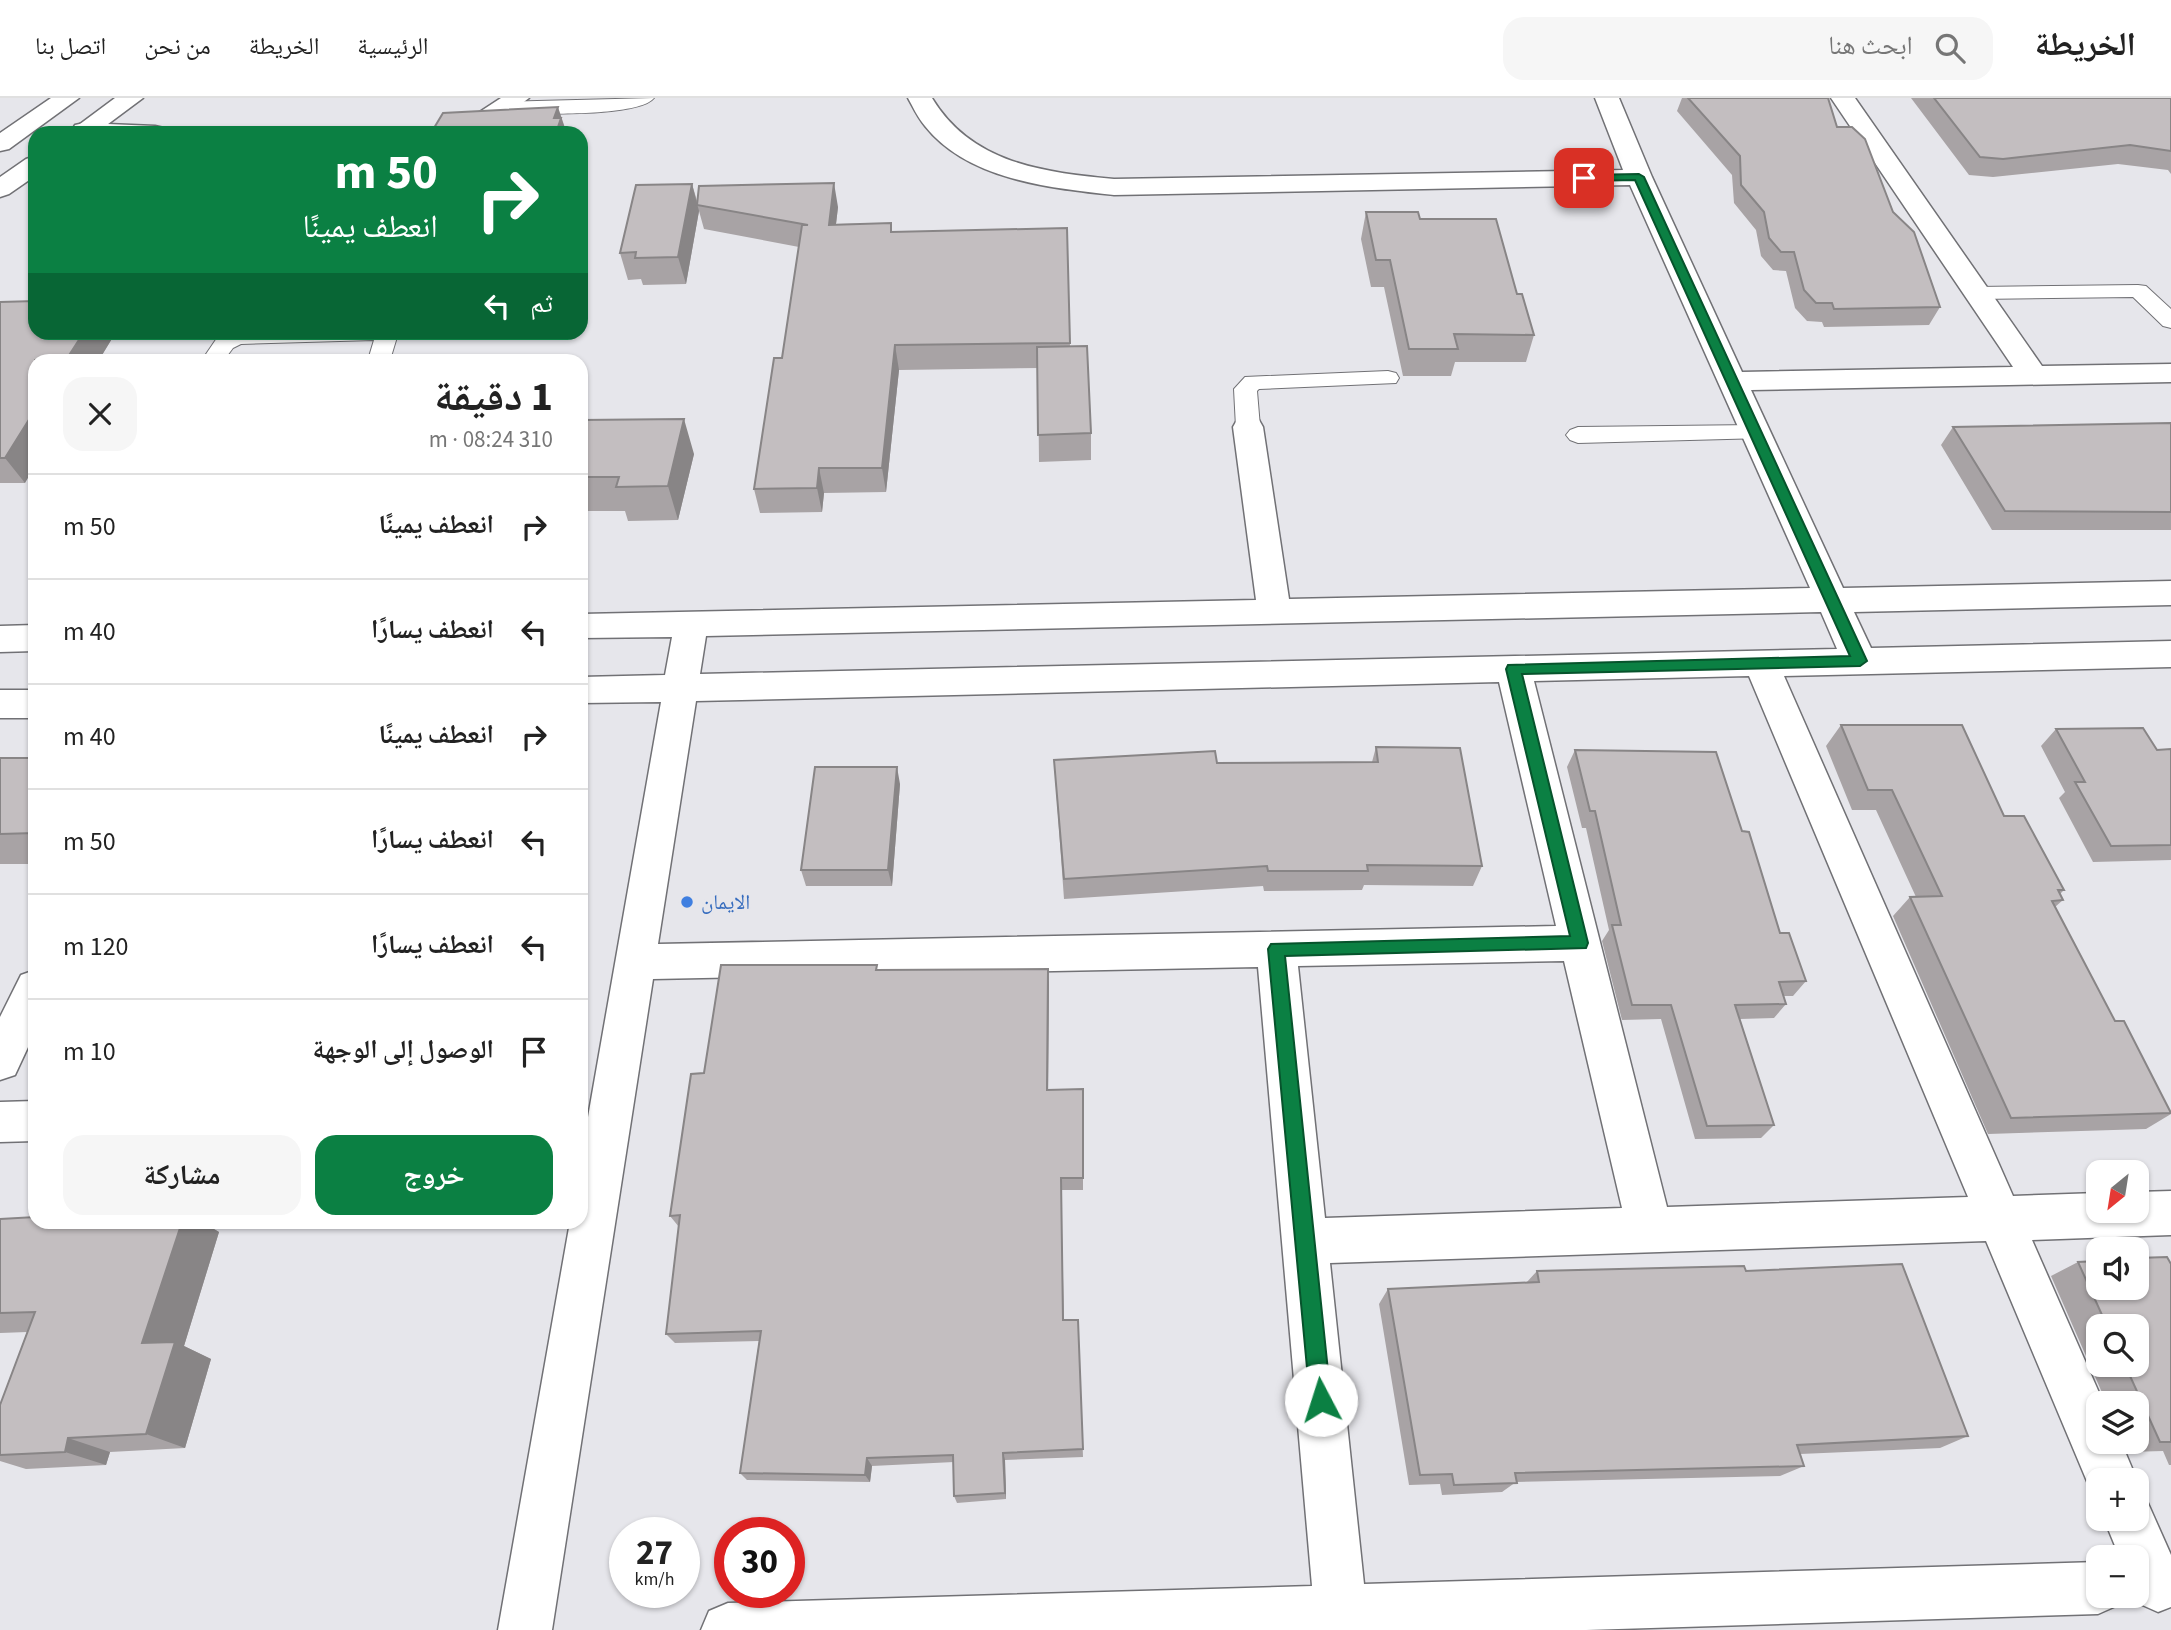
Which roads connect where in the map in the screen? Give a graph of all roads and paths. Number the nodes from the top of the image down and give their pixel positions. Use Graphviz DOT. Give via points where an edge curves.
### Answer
graph roads {
  1 [pos="67,98"];
  2 [pos="131,98"];
  3 [pos="645,98"];
  4 [pos="920,98"];
  5 [pos="1607,98"];
  6 [pos="1843,98"];
  7 [pos="509,103"];
  8 [pos="91,126"];
  9 [pos="470,126"];
  10 [pos="0,144"];
  11 [pos="28,169"];
  12 [pos="1639,177"];
  13 [pos="0,189"];
  14 [pos="1977,293"];
  15 [pos="2171,321"];
  16 [pos="231,340"];
  17 [pos="217,354"];
  18 [pos="2171,373"];
  19 [pos="2034,376"];
  20 [pos="1388,378"];
  21 [pos="1732,381"];
  22 [pos="1248,428"];
  23 [pos="1756,433"];
  24 [pos="1578,435"];
  25 [pos="2171,593"];
  26 [pos="1832,600"];
  27 [pos="1274,612"];
  28 [pos="691,624"];
  29 [pos="588,626"];
  30 [pos="28,638"];
  31 [pos="0,639"];
  32 [pos="2171,654"];
  33 [pos="1860,661"];
  34 [pos="1761,663"];
  35 [pos="1513,669"];
  36 [pos="680,688"];
  37 [pos="588,690"];
  38 [pos="0,704"];
  39 [pos="28,704"];
  40 [pos="1580,943"];
  41 [pos="1276,949"];
  42 [pos="635,962"];
  43 [pos="28,1003"];
  44 [pos="0,1061"];
  45 [pos="596,1114"];
  46 [pos="28,1121"];
  47 [pos="0,1122"];
  48 [pos="588,1172"];
  49 [pos="2171,1213"];
  50 [pos="2000,1219"];
  51 [pos="580,1229"];
  52 [pos="1650,1230"];
  53 [pos="1305,1241"];
  54 [pos="2107,1468"];
  55 [pos="2134,1531"];
  56 [pos="2155,1586"];
  57 [pos="2086,1588"];
  58 [pos="1341,1612"];
  59 [pos="525,1630"];
  60 [pos="728,1630"];
  1 -- 10 [label="street"];
  2 -- 8 [label="street"];
  3 -- 7 [label="lane" via="628,105"];
  4 -- 12 [label="street" via="946,134 977,155 1017,171 1076,183 1114,187"];
  5 -- 12 [label="street"];
  6 -- 14 [label="street"];
  7 -- 9 [label="street"];
  11 -- 13 [label="street"];
  12 -- 21 [label="street"];
  14 -- 15 [label="lane" via="2138,291"];
  14 -- 19 [label="street"];
  16 -- 17 [label="lane"];
  18 -- 19 [label="street"];
  19 -- 21 [label="street"];
  20 -- 22 [label="lane" via="1253,383 1245,389 1244,398"];
  21 -- 23 [label="street"];
  22 -- 27 [label="street"];
  23 -- 24 [label="lane"];
  23 -- 26 [label="street"];
  25 -- 26 [label="street"];
  26 -- 27 [label="street"];
  26 -- 33 [label="street"];
  27 -- 28 [label="street"];
  28 -- 29 [label="street"];
  28 -- 36 [label="street"];
  30 -- 31 [label="street"];
  32 -- 33 [label="street"];
  33 -- 34 [label="street"];
  34 -- 35 [label="street"];
  34 -- 50 [label="street"];
  35 -- 36 [label="street"];
  35 -- 40 [label="street"];
  36 -- 37 [label="street"];
  36 -- 42 [label="street"];
  38 -- 39 [label="street"];
  40 -- 41 [label="street"];
  40 -- 52 [label="street"];
  41 -- 42 [label="street"];
  41 -- 53 [label="street"];
  42 -- 45 [label="street"];
  43 -- 44 [label="street"];
  45 -- 48 [label="street"];
  46 -- 47 [label="street"];
  49 -- 50 [label="street"];
  50 -- 52 [label="street"];
  50 -- 54 [label="street"];
  51 -- 59 [label="street"];
  52 -- 53 [label="street"];
  53 -- 58 [label="street"];
  55 -- 56 [label="street"];
  57 -- 58 [label="street"];
  58 -- 60 [label="street"];
}
